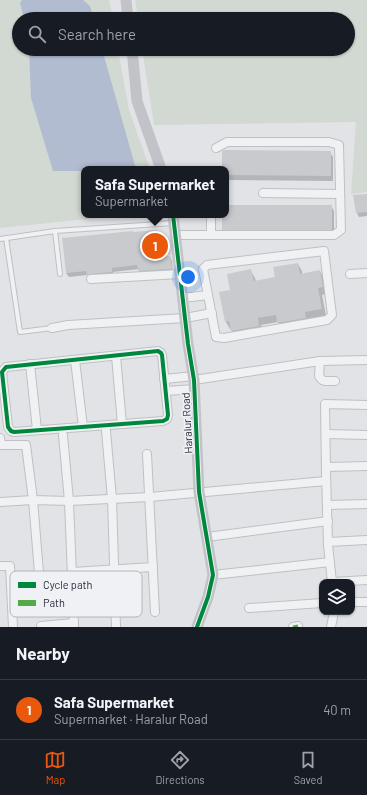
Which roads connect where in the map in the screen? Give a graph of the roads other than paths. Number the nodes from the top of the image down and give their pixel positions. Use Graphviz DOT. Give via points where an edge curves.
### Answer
graph roads {
  1 [pos="126,0"];
  2 [pos="127,12"];
  3 [pos="133,56"];
  4 [pos="216,148"];
  5 [pos="160,166"];
  6 [pos="262,193"];
  7 [pos="340,194"];
  8 [pos="211,218"];
  9 [pos="174,219"];
  10 [pos="55,231"];
  11 [pos="176,235"];
  12 [pos="211,235"];
  13 [pos="0,238"];
  14 [pos="6,238"];
  15 [pos="367,273"];
  16 [pos="60,274"];
  17 [pos="180,274"];
  18 [pos="350,274"];
  19 [pos="91,279"];
  20 [pos="208,295"];
  21 [pos="183,298"];
  22 [pos="212,313"];
  23 [pos="185,318"];
  24 [pos="52,328"];
  25 [pos="116,356"];
  26 [pos="75,360"];
  27 [pos="367,360"];
  28 [pos="320,361"];
  29 [pos="30,364"];
  30 [pos="164,379"];
  31 [pos="335,381"];
  32 [pos="194,382"];
  33 [pos="166,391"];
  34 [pos="367,405"];
  35 [pos="122,424"];
  36 [pos="83,427"];
  37 [pos="37,430"];
  38 [pos="106,431"];
  39 [pos="326,434"];
  40 [pos="63,435"];
  41 [pos="367,435"];
  42 [pos="0,438"];
  43 [pos="147,454"];
  44 [pos="367,466"];
  45 [pos="326,467"];
  46 [pos="326,481"];
  47 [pos="199,492"];
  48 [pos="150,497"];
  49 [pos="112,499"];
  50 [pos="33,500"];
  51 [pos="69,501"];
  52 [pos="0,502"];
  53 [pos="367,504"];
  54 [pos="327,505"];
  55 [pos="328,521"];
  56 [pos="207,537"];
  57 [pos="367,540"];
  58 [pos="328,542"];
  59 [pos="330,562"];
  60 [pos="0,566"];
  61 [pos="153,567"];
  62 [pos="114,569"];
  63 [pos="10,571"];
  64 [pos="39,571"];
  65 [pos="72,571"];
  66 [pos="86,571"];
  67 [pos="213,575"];
  68 [pos="332,579"];
  69 [pos="367,580"];
  70 [pos="355,581"];
  71 [pos="355,602"];
  72 [pos="367,602"];
  73 [pos="319,603"];
  74 [pos="249,608"];
  75 [pos="155,612"];
  76 [pos="333,615"];
  77 [pos="13,617"];
  78 [pos="116,617"];
  79 [pos="74,625"];
  80 [pos="41,626"];
  81 [pos="13,627"];
  82 [pos="116,627"];
  83 [pos="197,627"];
  84 [pos="331,627"];
  1 -- 2 [label="street"];
  3 -- 5 [label="street" via="138,101"];
  4 -- 7 [label="street" via="227,142 329,142 339,145"];
  6 -- 7 [label="street"];
  7 -- 12 [label="street" via="341,230 334,235"];
  8 -- 12 [label="street"];
  9 -- 10 [label="lane"];
  9 -- 11 [label="street, Haralur Road"];
  10 -- 14 [label="lane"];
  10 -- 16 [label="lane"];
  11 -- 12 [label="street"];
  11 -- 17 [label="street, Haralur Road"];
  13 -- 14 [label="lane"];
  14 -- 24 [label="lane" via="20,332"];
  15 -- 18 [label="street"];
  17 -- 19 [label="street"];
  17 -- 21 [label="street, Haralur Road"];
  20 -- 21 [label="street"];
  20 -- 22 [label="street"];
  20 -- 22 [label="street" via="203,269 207,265 324,251 332,314 327,320 224,338 216,337"];
  21 -- 23 [label="street, Haralur Road"];
  22 -- 23 [label="street"];
  23 -- 24 [label="street"];
  23 -- 32 [label="street, Haralur Road"];
  25 -- 26 [label="street"];
  25 -- 30 [label="street" via="158,351 162,355"];
  25 -- 35 [label="street"];
  26 -- 29 [label="street"];
  26 -- 36 [label="street"];
  27 -- 28 [label="street"];
  28 -- 31 [label="street" via="319,376 322,380"];
  28 -- 32 [label="street"];
  29 -- 37 [label="street"];
  29 -- 37 [label="street" via="6,367 2,372 3,386 8,428 14,432"];
  30 -- 32 [label="street"];
  30 -- 33 [label="street"];
  32 -- 33 [label="street"];
  32 -- 47 [label="street, Haralur Road"];
  33 -- 35 [label="street" via="167,419"];
  34 -- 39 [label="street" via="325,404"];
  35 -- 36 [label="street"];
  36 -- 37 [label="street"];
  38 -- 49 [label="street"];
  39 -- 41 [label="street"];
  39 -- 45 [label="street"];
  40 -- 51 [label="street"];
  42 -- 50 [label="street" via="1,445 26,445"];
  43 -- 48 [label="street"];
  44 -- 45 [label="street"];
  45 -- 46 [label="street"];
  46 -- 47 [label="street"];
  46 -- 54 [label="street"];
  47 -- 48 [label="street"];
  47 -- 56 [label="street, Haralur Road"];
  48 -- 49 [label="street"];
  48 -- 61 [label="street"];
  49 -- 51 [label="street"];
  49 -- 62 [label="street"];
  50 -- 51 [label="street"];
  50 -- 52 [label="street"];
  50 -- 64 [label="street"];
  51 -- 65 [label="street"];
  53 -- 54 [label="street"];
  54 -- 55 [label="street"];
  55 -- 56 [label="street"];
  55 -- 58 [label="street"];
  56 -- 67 [label="street, Haralur Road"];
  57 -- 58 [label="street"];
  58 -- 59 [label="street"];
  59 -- 67 [label="street"];
  59 -- 68 [label="street"];
  60 -- 63 [label="street" via="10,566"];
  61 -- 62 [label="street"];
  61 -- 75 [label="street"];
  62 -- 66 [label="street"];
  67 -- 83 [label="street, Haralur Road"];
  69 -- 70 [label="street"];
  71 -- 72 [label="street"];
  73 -- 74 [label="street"];
  76 -- 84 [label="street"];
  77 -- 81 [label="street"];
  78 -- 82 [label="street"];
  79 -- 80 [label="street"];
}
